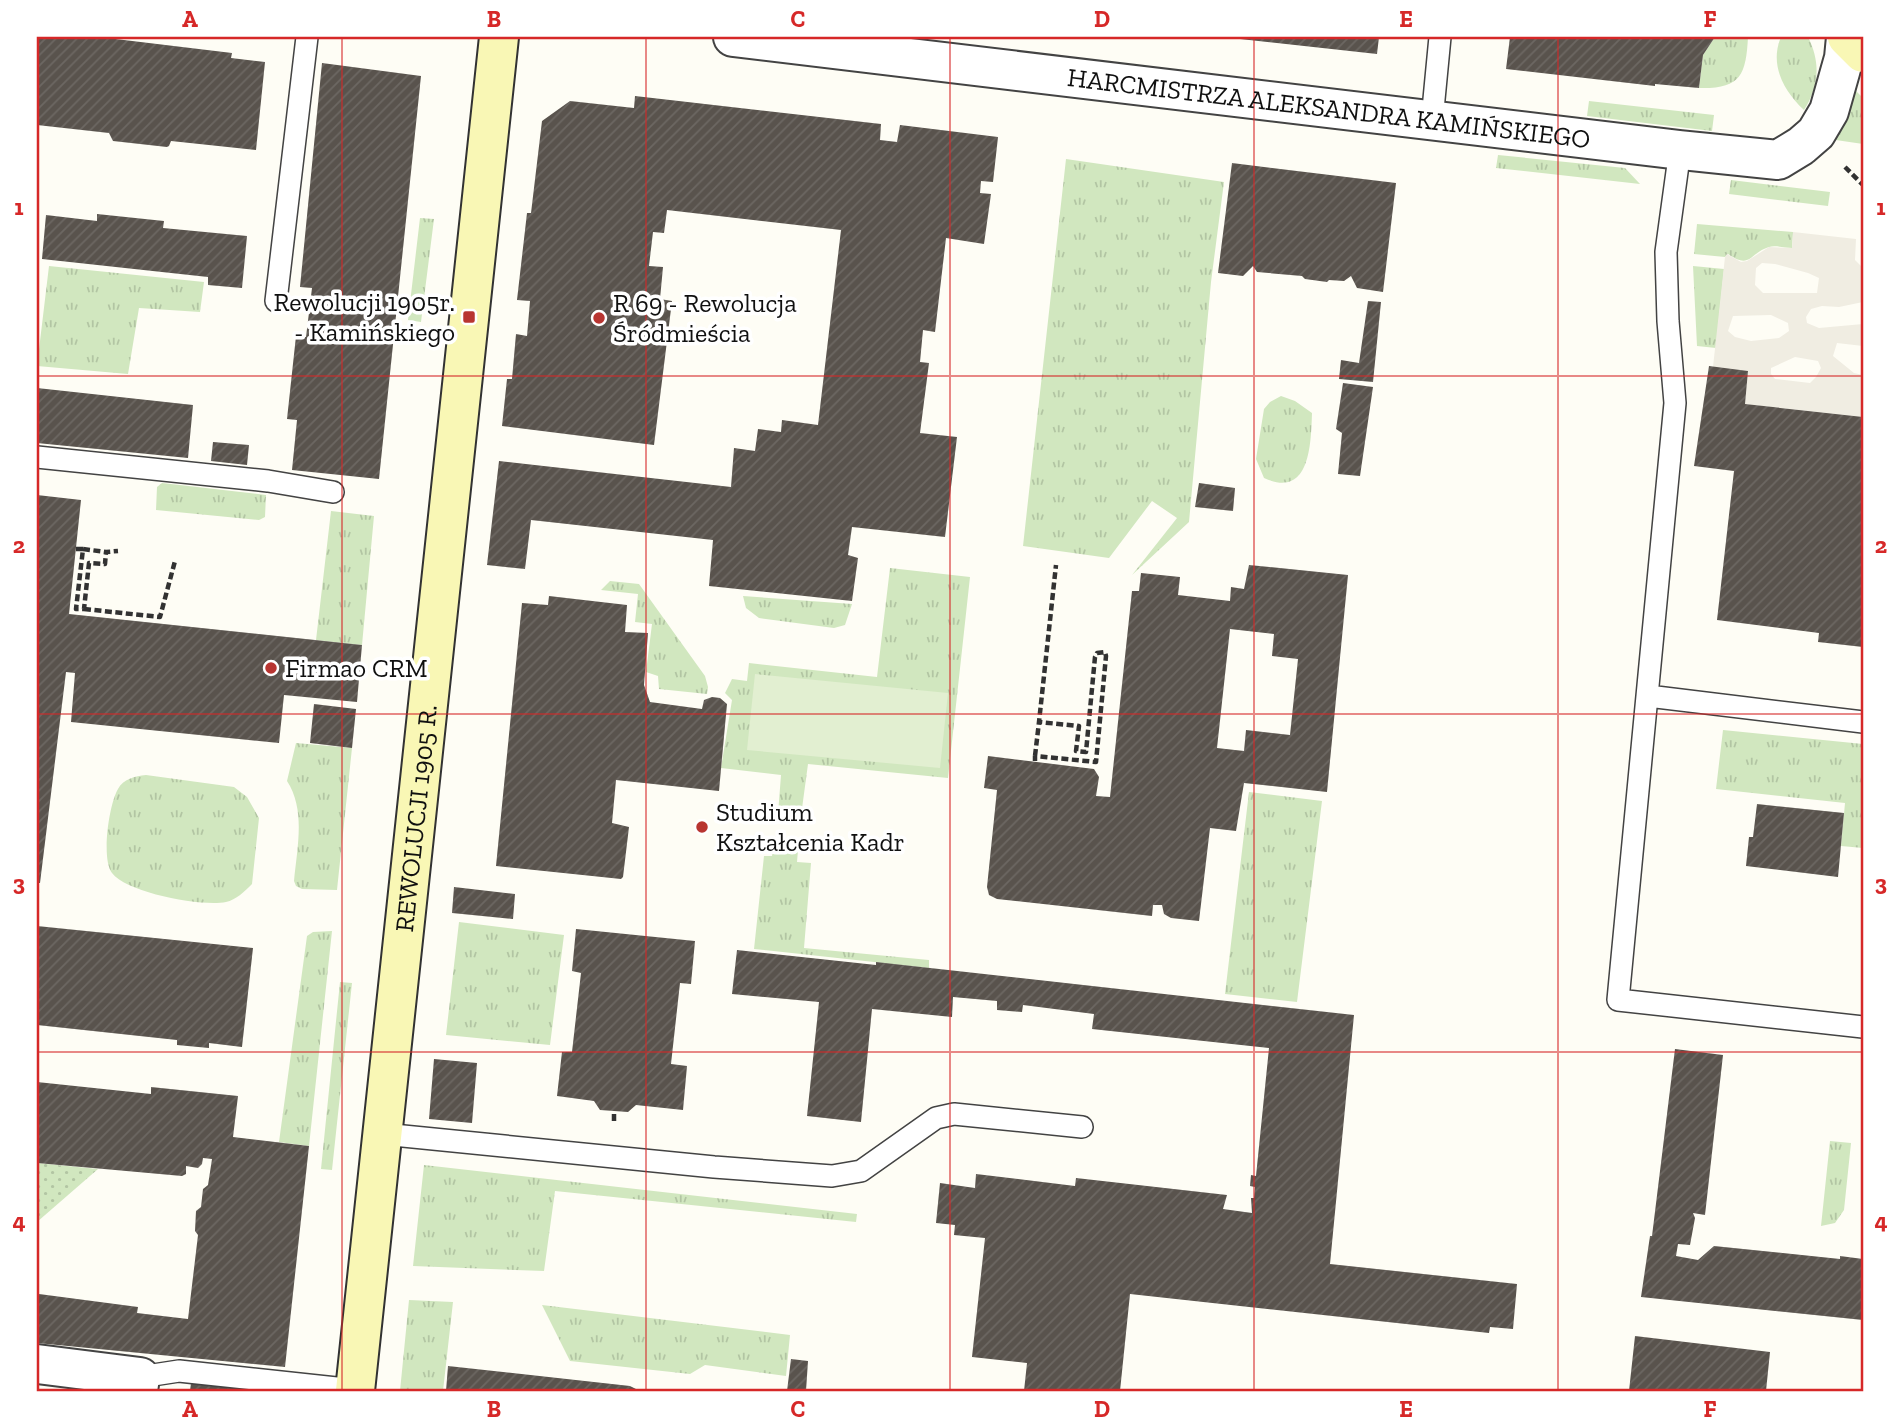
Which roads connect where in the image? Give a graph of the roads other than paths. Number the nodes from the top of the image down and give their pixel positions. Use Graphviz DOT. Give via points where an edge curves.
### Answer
graph roads {
  1 [pos="307,37"];
  2 [pos="499,37"];
  3 [pos="733,37"];
  4 [pos="1440,37"];
  5 [pos="1846,37"];
  6 [pos="1863,53"];
  7 [pos="1432,120"];
  8 [pos="1680,150"];
  9 [pos="276,300"];
  10 [pos="37,457"];
  11 [pos="333,492"];
  12 [pos="1648,696"];
  13 [pos="1863,722"];
  14 [pos="1863,1027"];
  15 [pos="1082,1126"];
  16 [pos="383,1134"];
  17 [pos="37,1364"];
  18 [pos="139,1384"];
  19 [pos="355,1391"];
  1 -- 9 [label="lane"];
  2 -- 16 [label="street, REWOLUCJI 1905 R."];
  3 -- 7 [label="street, HARCMISTRZA ALEKSANDRA KAMIŃSKIEGO"];
  4 -- 7 [label="lane"];
  5 -- 6 [label="street"];
  5 -- 8 [label="street, HARCMISTRZA ALEKSANDRA KAMIŃSKIEGO" via="1829,111 1801,146 1778,160"];
  7 -- 8 [label="street, HARCMISTRZA ALEKSANDRA KAMIŃSKIEGO"];
  8 -- 12 [label="lane" via="1666,252 1675,402"];
  10 -- 11 [label="lane"];
  12 -- 13 [label="lane"];
  12 -- 14 [label="lane" via="1618,1000"];
  15 -- 16 [label="lane" via="954,1114 936,1118 861,1171 832,1177"];
  16 -- 19 [label="street, REWOLUCJI 1905 R."];
  17 -- 18 [label="street"];
  18 -- 19 [label="lane" via="179,1371"];
}
